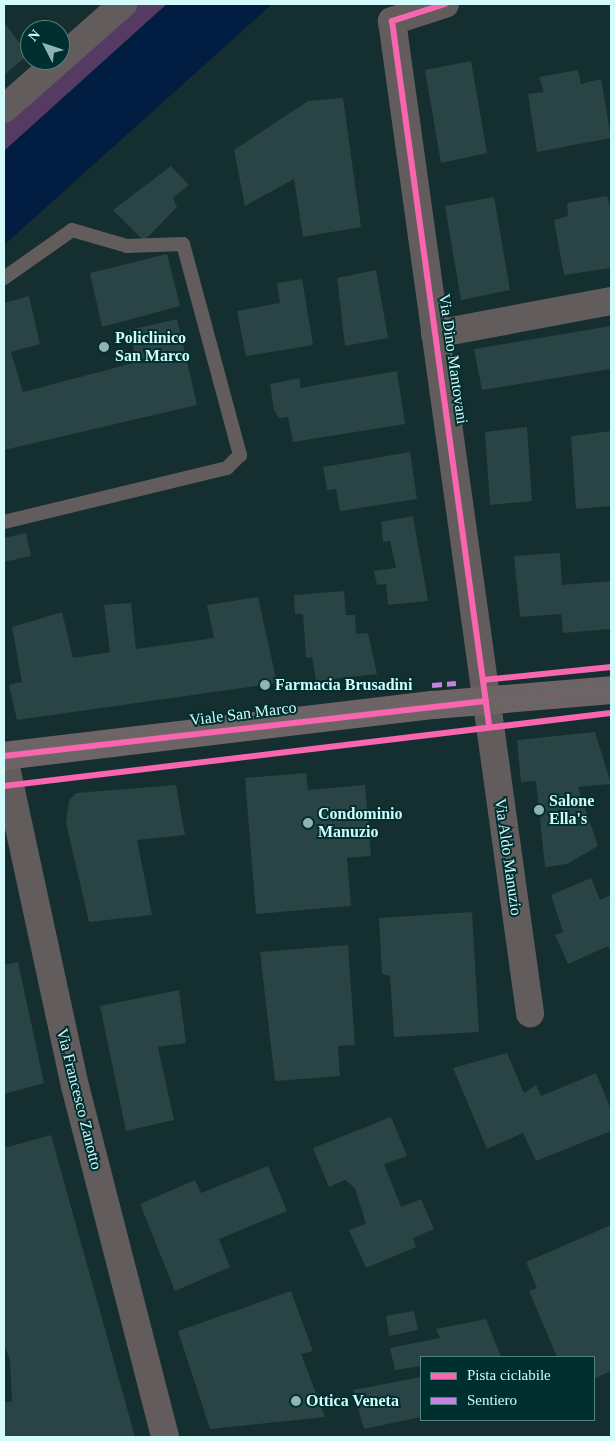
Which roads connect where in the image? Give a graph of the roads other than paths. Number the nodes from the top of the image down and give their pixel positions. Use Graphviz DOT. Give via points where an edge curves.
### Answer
graph roads {
  1 [pos="123,4"];
  2 [pos="445,4"];
  3 [pos="4,110"];
  4 [pos="4,278"];
  5 [pos="611,302"];
  6 [pos="435,334"];
  7 [pos="4,522"];
  8 [pos="484,690"];
  9 [pos="611,690"];
  10 [pos="4,757"];
  11 [pos="530,1013"];
  12 [pos="165,1437"];
  1 -- 3 [label="street"];
  2 -- 6 [label="street, Via Dino Mantovani" via="392,21"];
  4 -- 7 [label="lane" via="72,230 128,246 183,244 240,455 227,468"];
  5 -- 6 [label="street"];
  6 -- 8 [label="street, Via Dino Mantovani"];
  8 -- 9 [label="street, Viale San Marco"];
  8 -- 10 [label="street, Viale San Marco"];
  8 -- 11 [label="street, Via Aldo Manuzio"];
  10 -- 12 [label="street, Via Francesco Zanotto" via="74,1086"];
}
